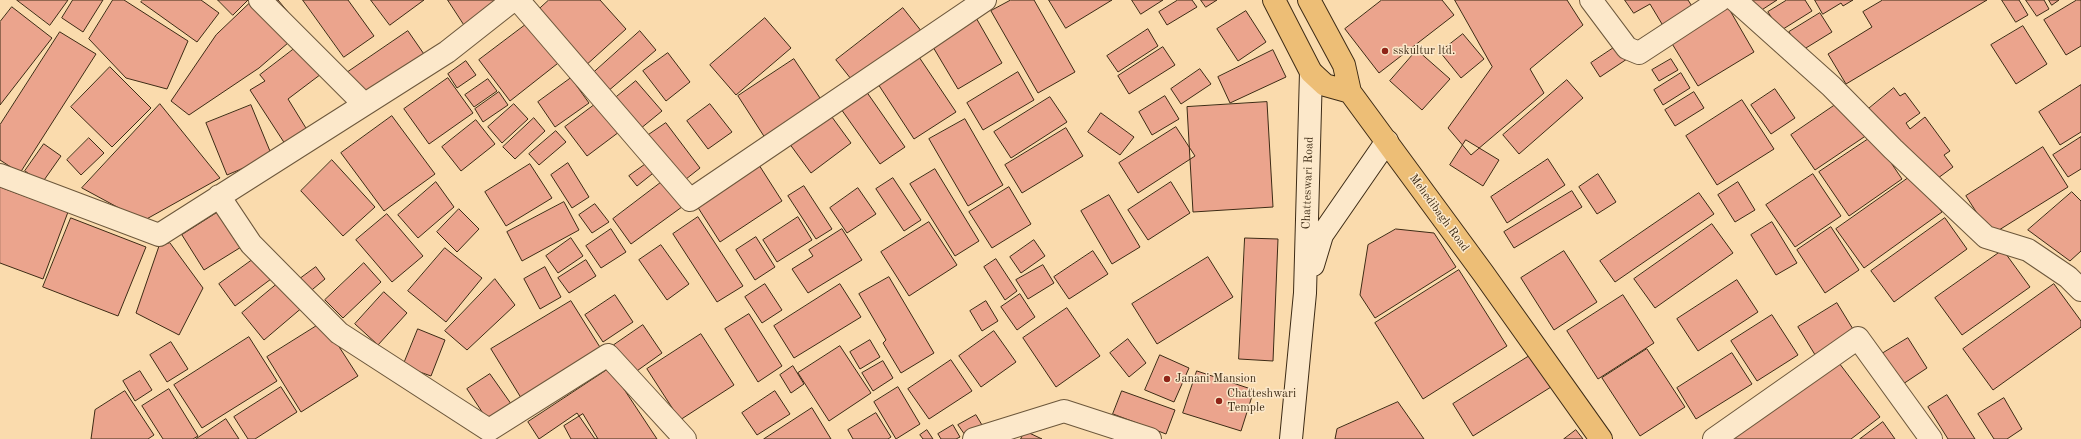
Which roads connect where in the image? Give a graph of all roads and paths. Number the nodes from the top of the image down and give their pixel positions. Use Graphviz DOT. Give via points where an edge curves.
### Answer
graph roads {
  1 [pos="260,0"];
  2 [pos="513,0"];
  3 [pos="518,0"];
  4 [pos="985,0"];
  5 [pos="1274,0"];
  6 [pos="1309,0"];
  7 [pos="1591,0"];
  8 [pos="1720,0"];
  9 [pos="1735,0"];
  10 [pos="1311,72"];
  11 [pos="1350,92"];
  12 [pos="364,104"];
  13 [pos="1387,141"];
  14 [pos="0,175"];
  15 [pos="219,196"];
  16 [pos="2081,290"];
  17 [pos="1305,293"];
  18 [pos="685,439"];
  19 [pos="974,439"];
  20 [pos="1150,439"];
  21 [pos="1292,439"];
  22 [pos="1601,439"];
  23 [pos="1714,439"];
  24 [pos="1931,439"];
  1 -- 12 [label="street"];
  2 -- 12 [label="street" via="447,52"];
  3 -- 4 [label="street" via="690,200"];
  5 -- 10 [label="main road"];
  6 -- 11 [label="main road" via="1344,65"];
  7 -- 8 [label="street" via="1627,48 1639,53"];
  9 -- 16 [label="street" via="1831,86 1986,237 2028,250 2068,277"];
  10 -- 11 [label="main road" via="1325,85"];
  10 -- 17 [label="street, Chatteswari Road"];
  11 -- 13 [label="main road, Mehedibagh Road"];
  12 -- 15 [label="street"];
  13 -- 17 [label="street, Chatteswari Road" via="1322,235"];
  13 -- 22 [label="main road, Mehedibagh Road"];
  14 -- 15 [label="street" via="159,235"];
  15 -- 18 [label="street" via="251,244 339,333 490,430 608,355"];
  17 -- 21 [label="street, Chatteswari Road"];
  19 -- 20 [label="street" via="1064,411"];
  23 -- 24 [label="street" via="1858,338"];
}
